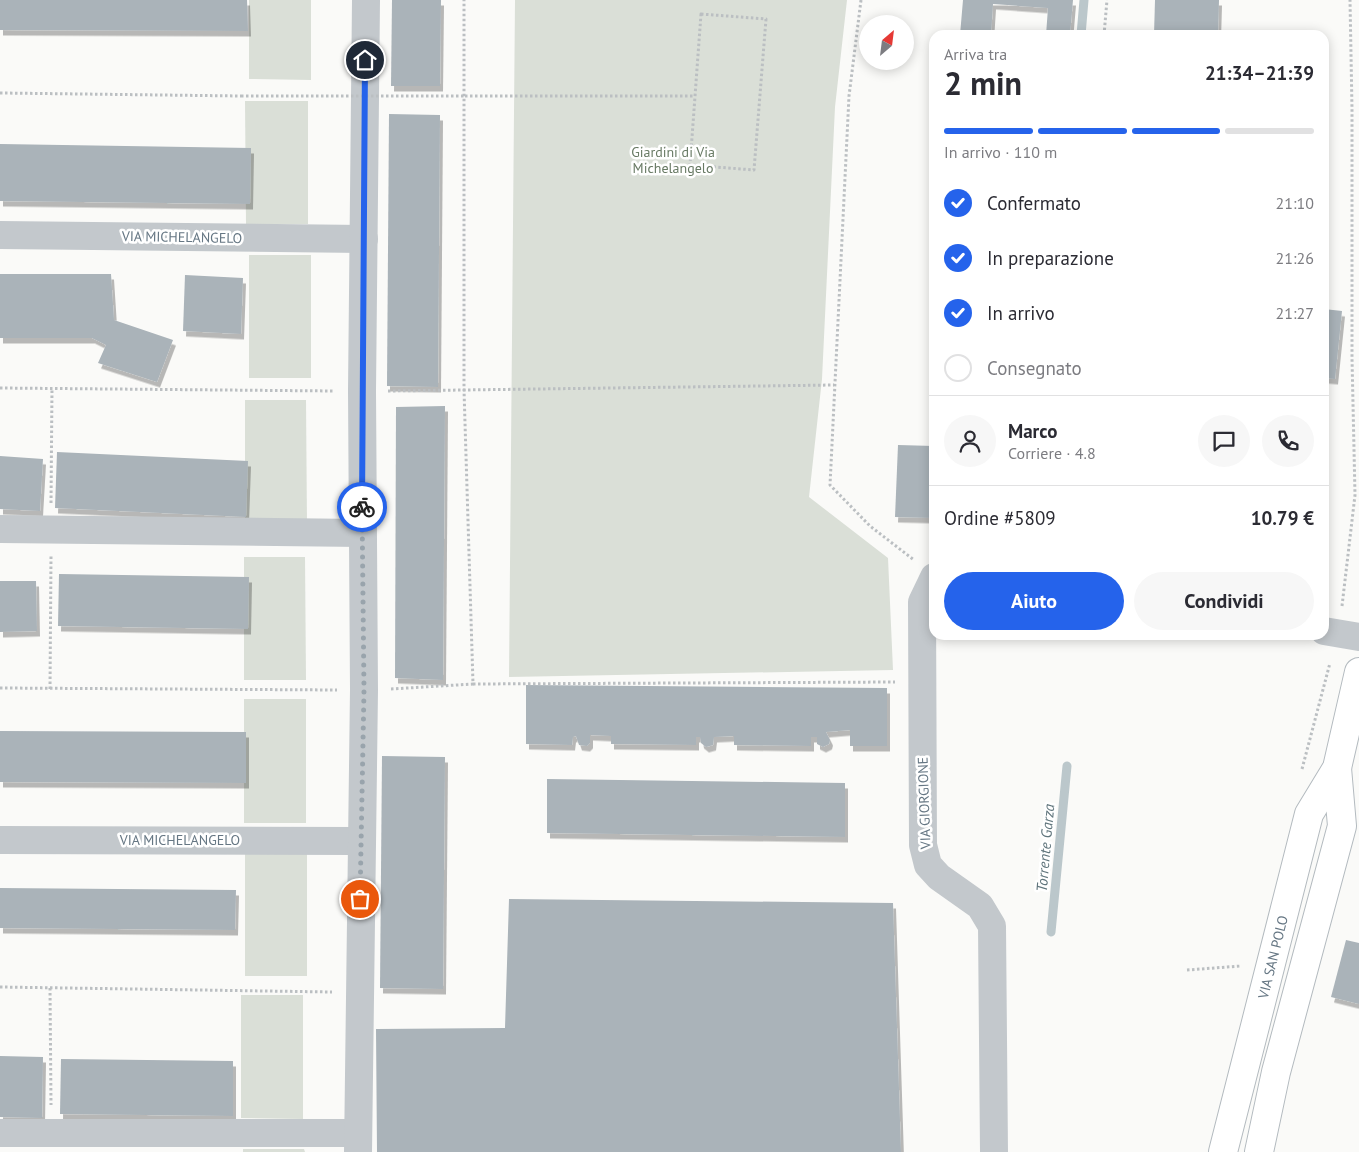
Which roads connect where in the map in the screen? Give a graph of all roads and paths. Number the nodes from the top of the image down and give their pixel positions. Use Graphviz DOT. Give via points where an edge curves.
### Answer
graph roads {
  1 [pos="366,0"];
  2 [pos="464,0"];
  3 [pos="861,0"];
  4 [pos="1107,0"];
  5 [pos="1350,0"];
  6 [pos="1104,30"];
  7 [pos="0,93"];
  8 [pos="465,96"];
  9 [pos="695,96"];
  10 [pos="1352,109"];
  11 [pos="1359,109"];
  12 [pos="0,235"];
  13 [pos="364,239"];
  14 [pos="834,385"];
  15 [pos="0,388"];
  16 [pos="464,390"];
  17 [pos="362,391"];
  18 [pos="0,530"];
  19 [pos="362,533"];
  20 [pos="926,570"];
  21 [pos="1340,634"];
  22 [pos="1359,672"];
  23 [pos="923,681"];
  24 [pos="473,684"];
  25 [pos="0,688"];
  26 [pos="364,690"];
  27 [pos="1337,768"];
  28 [pos="1300,778"];
  29 [pos="0,840"];
  30 [pos="360,841"];
  31 [pos="1248,966"];
  32 [pos="1186,970"];
  33 [pos="0,987"];
  34 [pos="50,988"];
  35 [pos="333,992"];
  36 [pos="0,1133"];
  37 [pos="51,1133"];
  38 [pos="358,1143"];
  39 [pos="994,1152"];
  40 [pos="1223,1152"];
  41 [pos="1259,1152"];
  1 -- 13 [label="street"];
  2 -- 8 [label="path"];
  3 -- 14 [label="path" via="849,96"];
  4 -- 6 [label="path"];
  5 -- 10 [label="path"];
  7 -- 8 [label="path, bridge"];
  8 -- 9 [label="path"];
  8 -- 16 [label="path"];
  9 -- 9 [label="path" via="690,166 754,170 766,19 701,14"];
  10 -- 11 [label="path"];
  10 -- 21 [label="path" via="1352,358 1356,495"];
  12 -- 13 [label="street, VIA MICHELANGELO"];
  13 -- 17 [label="street"];
  14 -- 16 [label="path"];
  14 -- 20 [label="path" via="830,485 870,526"];
  15 -- 17 [label="path"];
  16 -- 17 [label="path"];
  16 -- 24 [label="path"];
  17 -- 19 [label="street"];
  18 -- 19 [label="street"];
  19 -- 26 [label="street"];
  20 -- 23 [label="street, VIA GIORGIONE" via="922,602"];
  21 -- 28 [label="path"];
  22 -- 27 [label="main road, VIA SAN POLO"];
  23 -- 24 [label="path"];
  23 -- 39 [label="street, VIA GIORGIONE" via="923,845 928,865 939,877 980,906 992,926"];
  24 -- 26 [label="path"];
  25 -- 26 [label="path"];
  26 -- 30 [label="street"];
  27 -- 40 [label="main road, VIA SAN POLO" via="1309,814"];
  27 -- 41 [label="main road, VIA SAN POLO" via="1342,826 1276,1072"];
  29 -- 30 [label="street, VIA MICHELANGELO"];
  30 -- 38 [label="street"];
  31 -- 32 [label="path"];
  33 -- 34 [label="path"];
  34 -- 35 [label="path"];
  34 -- 37 [label="path"];
  36 -- 37 [label="street"];
  37 -- 38 [label="street"];
}
